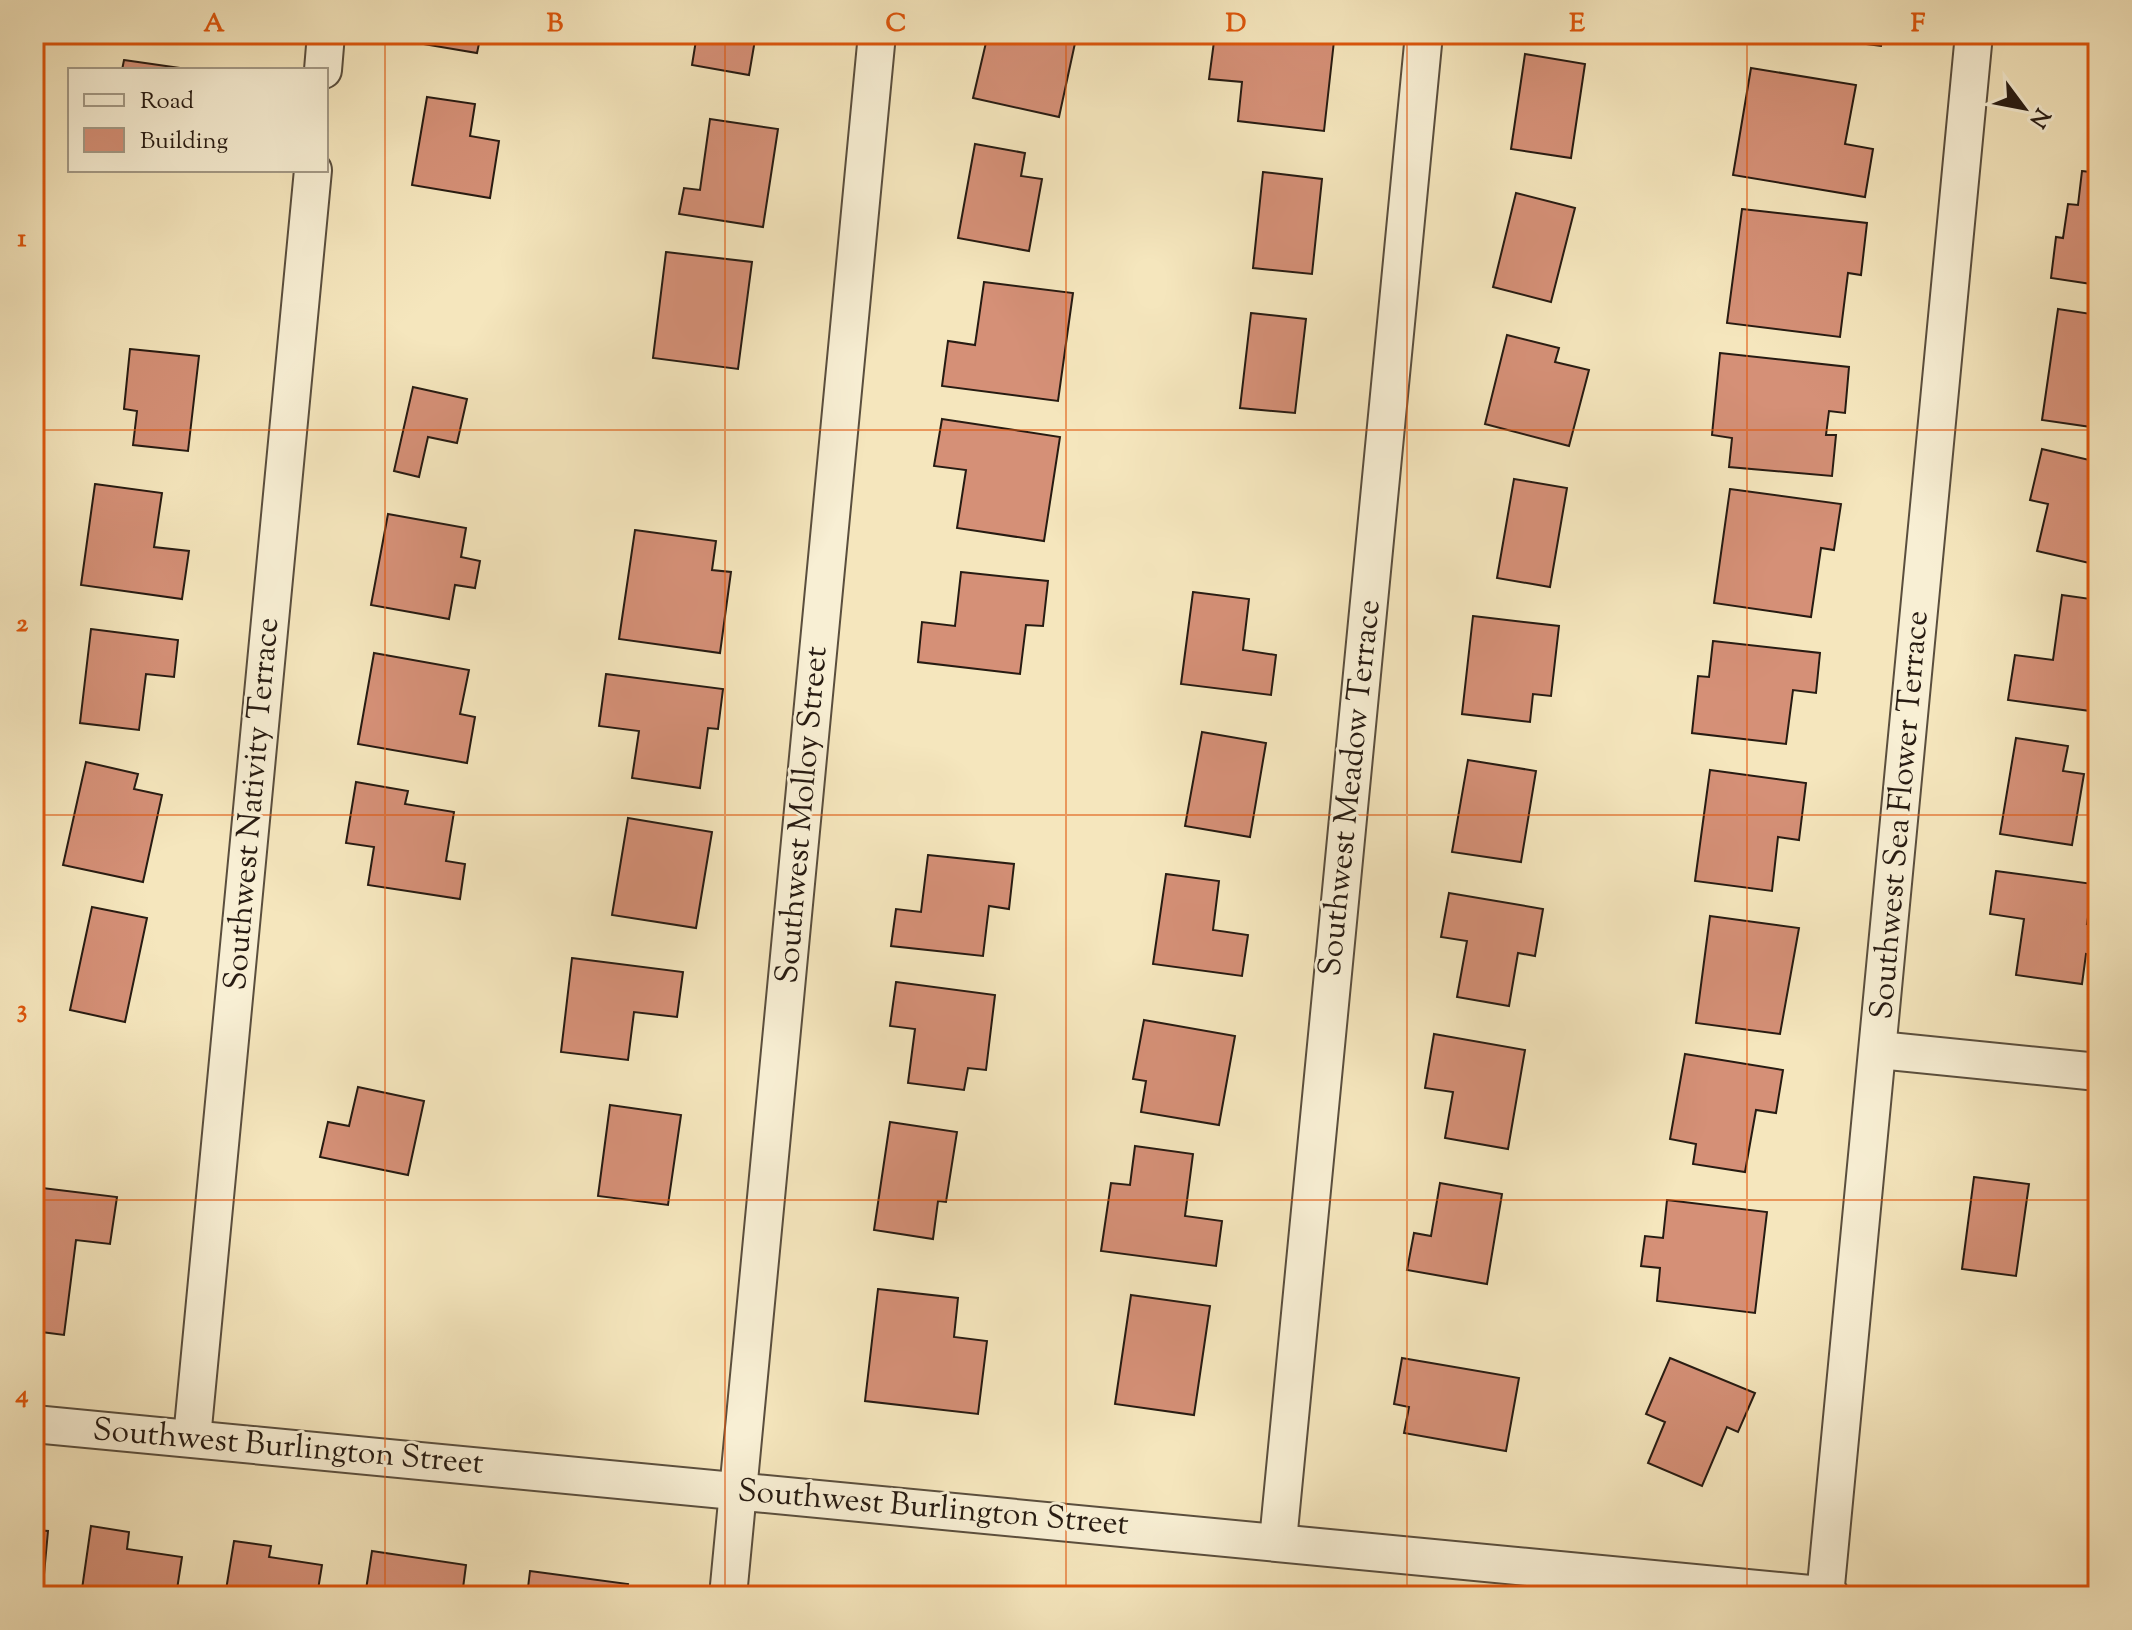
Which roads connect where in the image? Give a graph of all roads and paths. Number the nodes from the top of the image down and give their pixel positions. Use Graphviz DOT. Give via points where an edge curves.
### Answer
graph roads {
  1 [pos="326,34"];
  2 [pos="877,34"];
  3 [pos="1424,34"];
  4 [pos="1974,34"];
  5 [pos="323,68"];
  6 [pos="313,172"];
  7 [pos="1879,1050"];
  8 [pos="2098,1072"];
  9 [pos="34,1424"];
  10 [pos="192,1438"];
  11 [pos="739,1492"];
  12 [pos="1278,1541"];
  13 [pos="728,1596"];
  14 [pos="1827,1596"];
  1 -- 5 [label="street"];
  2 -- 11 [label="street, Southwest Molloy Street"];
  3 -- 12 [label="street, Southwest Meadow Terrace"];
  4 -- 7 [label="street, Southwest Sea Flower Terrace"];
  6 -- 10 [label="street, Southwest Nativity Terrace"];
  7 -- 8 [label="street"];
  7 -- 14 [label="street, Southwest Sea Flower Terrace"];
  9 -- 10 [label="street, Southwest Burlington Street"];
  10 -- 11 [label="street, Southwest Burlington Street"];
  11 -- 12 [label="street, Southwest Burlington Street"];
  11 -- 13 [label="street, Southwest Molloy Street"];
  12 -- 14 [label="street, Southwest Burlington Street"];
}
